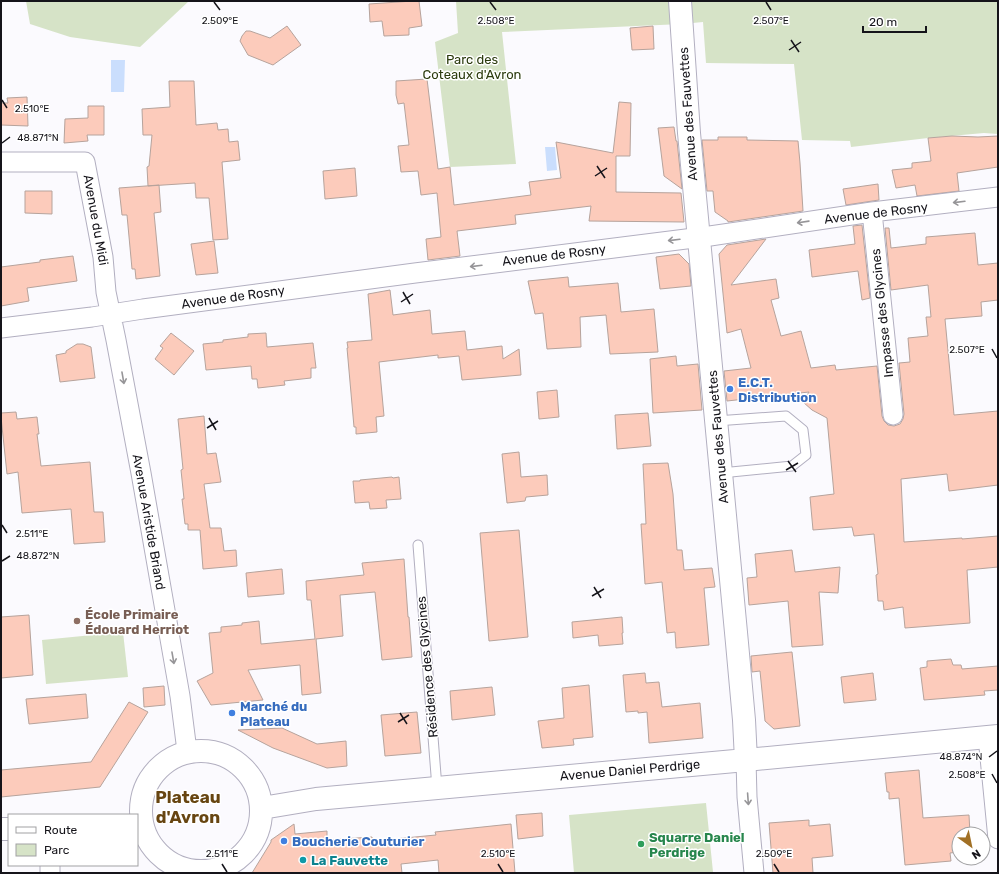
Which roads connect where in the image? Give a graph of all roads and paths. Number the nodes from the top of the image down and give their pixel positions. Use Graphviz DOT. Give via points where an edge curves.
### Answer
graph roads {
  1 [pos="680,1"];
  2 [pos="1,162"];
  3 [pos="998,197"];
  4 [pos="872,212"];
  5 [pos="698,237"];
  6 [pos="111,315"];
  7 [pos="1,328"];
  8 [pos="893,415"];
  9 [pos="716,421"];
  10 [pos="721,472"];
  11 [pos="418,546"];
  12 [pos="993,736"];
  13 [pos="188,751"];
  14 [pos="746,760"];
  15 [pos="437,788"];
  16 [pos="262,808"];
  17 [pos="139,820"];
  18 [pos="998,839"];
  19 [pos="209,872"];
  20 [pos="754,873"];
  1 -- 5 [label="street, Avenue des Fauvettes"];
  2 -- 6 [label="street, Avenue du Midi" via="85,162"];
  3 -- 4 [label="street, Avenue de Rosny, one-way"];
  4 -- 5 [label="street, Avenue de Rosny, one-way"];
  4 -- 8 [label="street, Impasse des Glycines"];
  5 -- 6 [label="street, Avenue de Rosny, one-way"];
  5 -- 9 [label="street, Avenue des Fauvettes"];
  6 -- 7 [label="street, Avenue de Rosny"];
  6 -- 13 [label="street, Avenue Aristide Briand, one-way" via="141,473"];
  9 -- 10 [label="street, Avenue des Fauvettes"];
  9 -- 10 [label="lane" via="786,416 803,430 806,455 792,466"];
  10 -- 14 [label="street, Avenue des Fauvettes"];
  11 -- 15 [label="lane, Résidence des Glycines"];
  12 -- 14 [label="street, Avenue Daniel Perdrige"];
  12 -- 18 [label="street"];
  13 -- 16 [label="street" via="219,752 231,758 256,784"];
  13 -- 17 [label="street" via="172,757 148,779 141,799"];
  14 -- 15 [label="street, Avenue Daniel Perdrige"];
  14 -- 20 [label="street, Avenue des Fauvettes, one-way"];
  15 -- 16 [label="street, Avenue Daniel Perdrige" via="316,799"];
  16 -- 19 [label="street" via="259,830 248,850 230,864"];
  17 -- 19 [label="street" via="151,846 171,864 190,871"];
}
